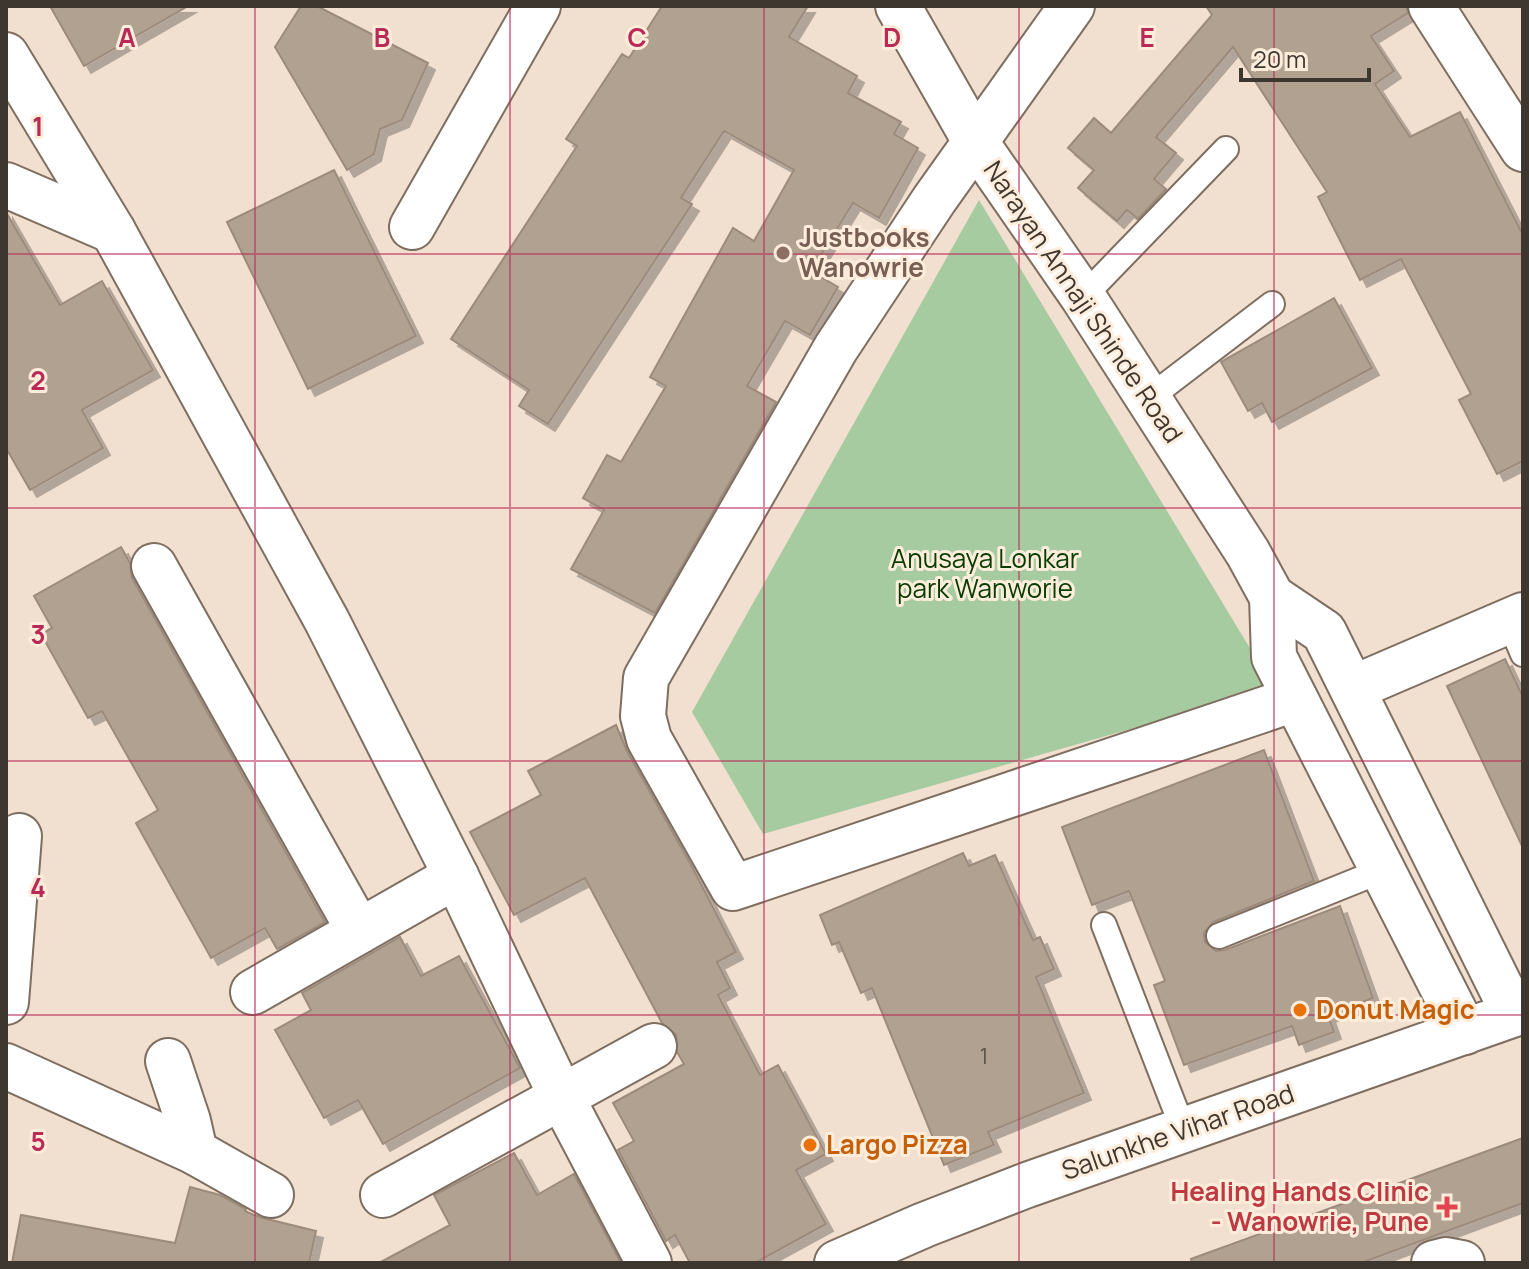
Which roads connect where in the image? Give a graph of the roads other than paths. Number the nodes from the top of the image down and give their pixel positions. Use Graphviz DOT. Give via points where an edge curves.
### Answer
graph roads {
  1 [pos="538,6"];
  2 [pos="898,6"];
  3 [pos="1072,6"];
  4 [pos="1431,6"];
  5 [pos="6,55"];
  6 [pos="975,141"];
  7 [pos="1226,149"];
  8 [pos="1523,149"];
  9 [pos="18,202"];
  10 [pos="412,227"];
  11 [pos="113,231"];
  12 [pos="1083,297"];
  13 [pos="1272,304"];
  14 [pos="1149,398"];
  15 [pos="154,566"];
  16 [pos="1272,597"];
  17 [pos="1518,630"];
  18 [pos="1353,688"];
  19 [pos="1295,699"];
  20 [pos="19,836"];
  21 [pos="1383,870"];
  22 [pos="456,876"];
  23 [pos="9,924"];
  24 [pos="1104,925"];
  25 [pos="359,931"];
  26 [pos="1219,936"];
  27 [pos="253,992"];
  28 [pos="6,1002"];
  29 [pos="1518,1012"];
  30 [pos="1465,1032"];
  31 [pos="654,1046"];
  32 [pos="168,1061"];
  33 [pos="6,1066"];
  34 [pos="561,1096"];
  35 [pos="1183,1129"];
  36 [pos="195,1152"];
  37 [pos="271,1195"];
  38 [pos="383,1195"];
  39 [pos="649,1263"];
  40 [pos="837,1263"];
  41 [pos="1434,1263"];
  42 [pos="1462,1263"];
  1 -- 10 [label="street"];
  2 -- 6 [label="street, Narayan Annaji Shinde Road"];
  3 -- 6 [label="street"];
  4 -- 8 [label="street"];
  5 -- 11 [label="street"];
  6 -- 12 [label="street, Narayan Annaji Shinde Road"];
  6 -- 19 [label="street" via="836,348 646,678 643,716 649,739 733,888"];
  7 -- 12 [label="lane"];
  9 -- 11 [label="street"];
  11 -- 22 [label="street" via="327,621"];
  12 -- 14 [label="street, Narayan Annaji Shinde Road"];
  13 -- 14 [label="lane"];
  14 -- 16 [label="street, Narayan Annaji Shinde Road"];
  15 -- 25 [label="street"];
  16 -- 18 [label="street, Narayan Annaji Shinde Road" via="1324,632"];
  16 -- 19 [label="street, Narayan Annaji Shinde Road" via="1274,657"];
  17 -- 18 [label="street"];
  18 -- 29 [label="street, Narayan Annaji Shinde Road"];
  19 -- 21 [label="street, Narayan Annaji Shinde Road"];
  20 -- 23 [label="street"];
  21 -- 26 [label="lane"];
  21 -- 30 [label="street, Narayan Annaji Shinde Road"];
  22 -- 25 [label="street"];
  22 -- 34 [label="street"];
  23 -- 28 [label="street"];
  24 -- 35 [label="lane"];
  25 -- 27 [label="street"];
  29 -- 30 [label="street, Salunkhe Vihar Road"];
  30 -- 35 [label="street, Salunkhe Vihar Road"];
  31 -- 34 [label="street"];
  32 -- 36 [label="street"];
  33 -- 36 [label="street"];
  34 -- 38 [label="street"];
  34 -- 39 [label="street"];
  35 -- 40 [label="street, Salunkhe Vihar Road" via="924,1225"];
  36 -- 37 [label="street"];
  41 -- 42 [label="street"];
}
